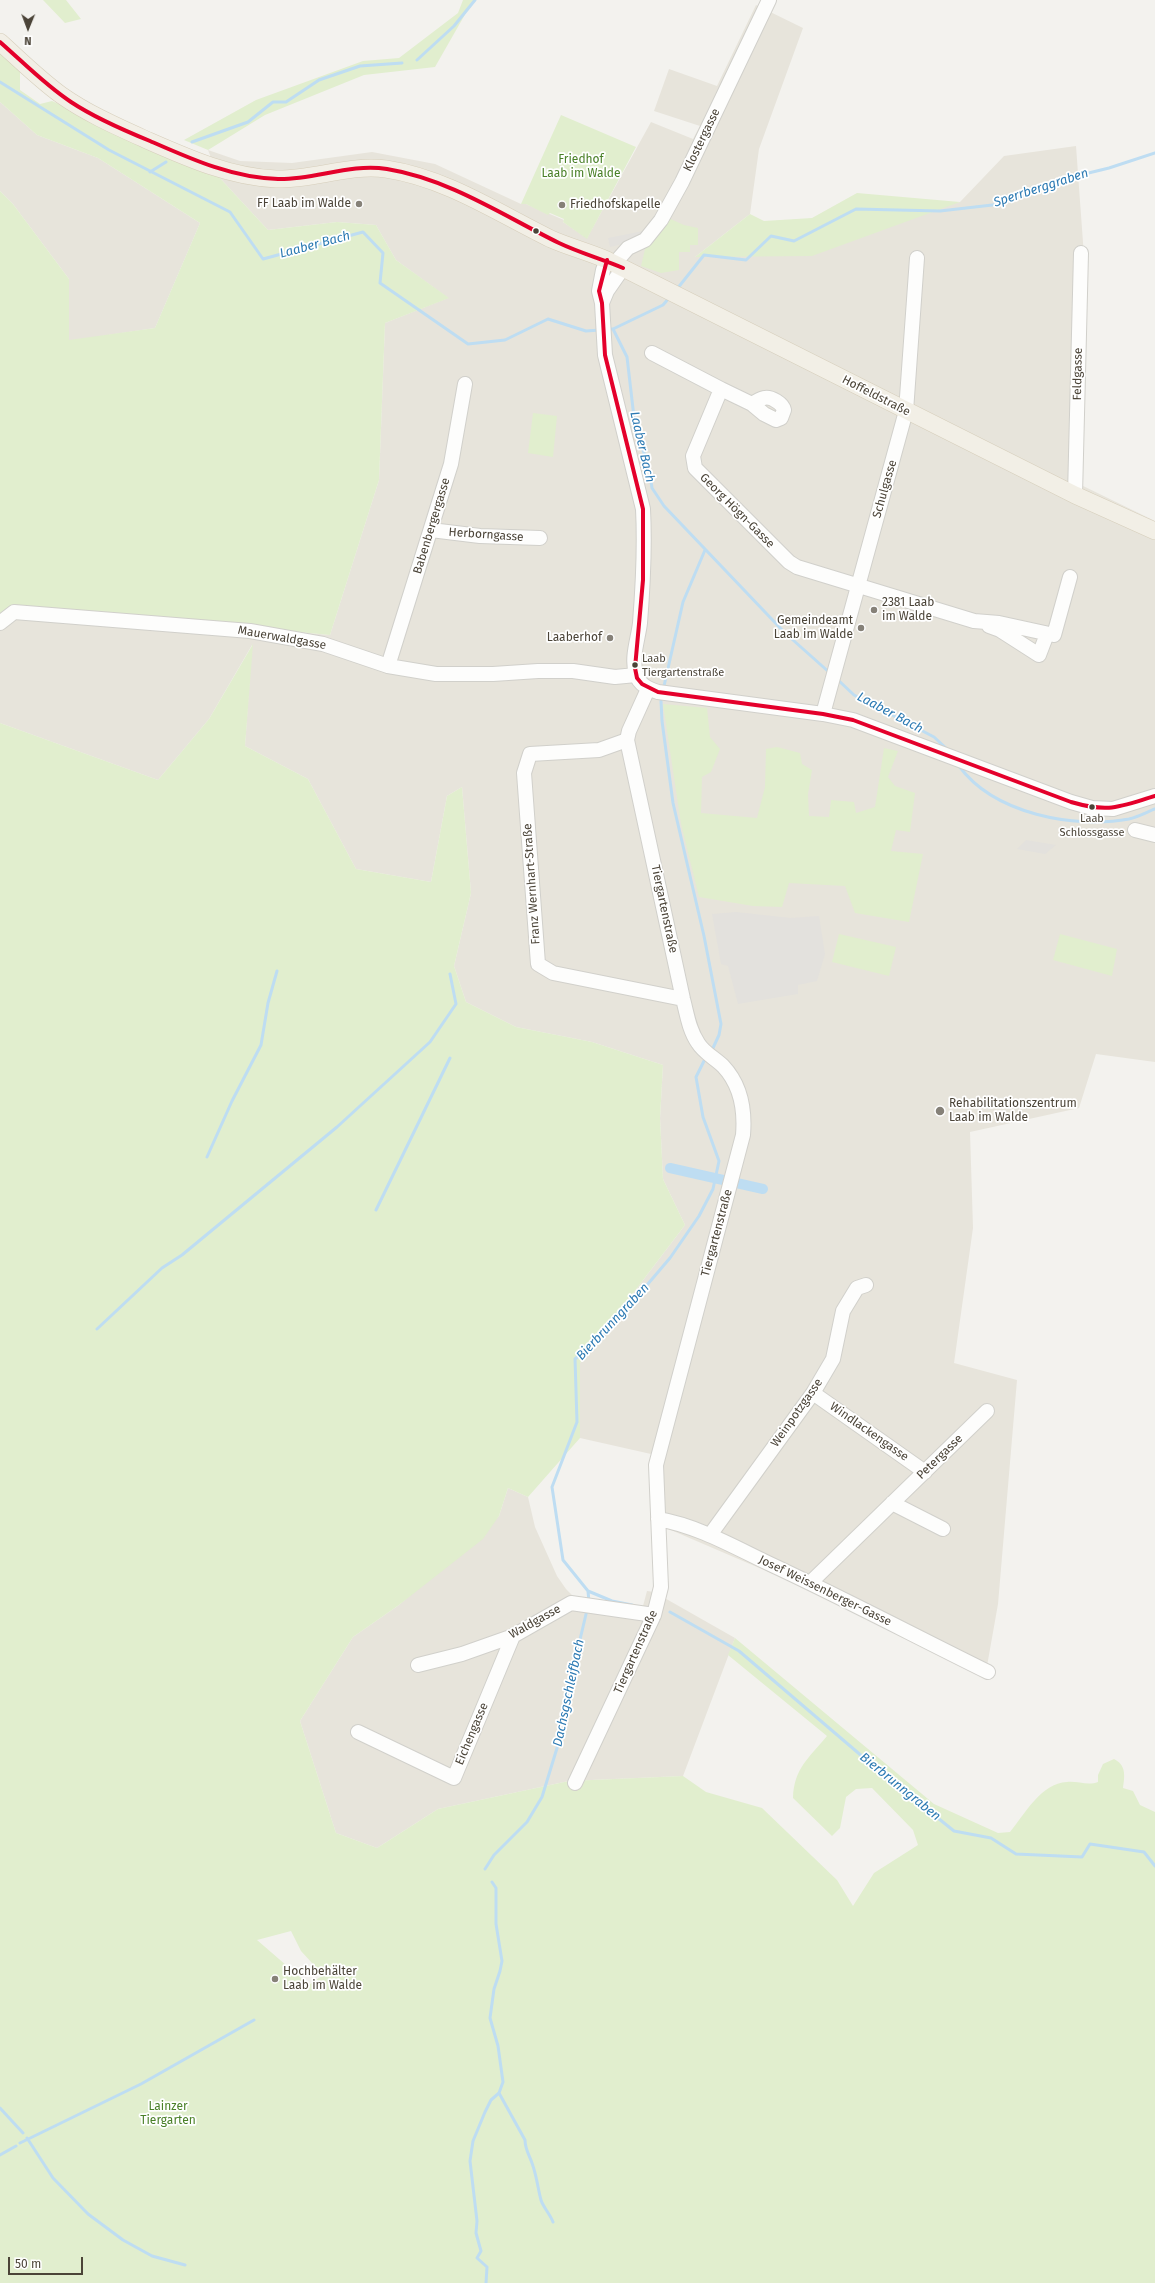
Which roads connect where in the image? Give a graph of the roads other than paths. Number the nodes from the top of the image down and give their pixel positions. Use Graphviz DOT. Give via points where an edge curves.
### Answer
graph roads {
  1 [pos="769,0"];
  2 [pos="0,42"];
  3 [pos="1081,253"];
  4 [pos="918,258"];
  5 [pos="611,262"];
  6 [pos="652,353"];
  7 [pos="465,384"];
  8 [pos="721,389"];
  9 [pos="752,404"];
  10 [pos="906,411"];
  11 [pos="1075,495"];
  12 [pos="431,530"];
  13 [pos="1155,531"];
  14 [pos="540,538"];
  15 [pos="1070,576"];
  16 [pos="858,584"];
  17 [pos="974,621"];
  18 [pos="0,623"];
  19 [pos="1047,634"];
  20 [pos="388,666"];
  21 [pos="636,676"];
  22 [pos="648,689"];
  23 [pos="822,714"];
  24 [pos="627,740"];
  25 [pos="1155,796"];
  26 [pos="1135,830"];
  27 [pos="1155,835"];
  28 [pos="683,999"];
  29 [pos="866,1285"];
  30 [pos="813,1392"];
  31 [pos="987,1411"];
  32 [pos="925,1472"];
  33 [pos="892,1503"];
  34 [pos="658,1519"];
  35 [pos="943,1529"];
  36 [pos="710,1535"];
  37 [pos="810,1583"];
  38 [pos="654,1615"];
  39 [pos="513,1636"];
  40 [pos="418,1665"];
  41 [pos="988,1672"];
  42 [pos="358,1732"];
  43 [pos="575,1783"];
  1 -- 5 [label="street, Klostergasse" via="682,182 661,220 645,240 628,248"];
  2 -- 5 [label="main road, Hoffeldstraße" via="59,94 91,114 182,155 244,175 277,179 302,178 352,169 384,169 418,176 499,210 514,211 585,244"];
  3 -- 11 [label="street, Feldgasse"];
  4 -- 10 [label="street, Schulgasse"];
  5 -- 10 [label="main road, Hoffeldstraße"];
  5 -- 21 [label="street, Klostergasse" via="607,291 602,303 605,355 644,509 640,624 634,660"];
  6 -- 8 [label="street"];
  7 -- 12 [label="street, Babenbergergasse" via="451,464"];
  8 -- 9 [label="street"];
  8 -- 16 [label="street, Georg Högn-Gasse" via="693,456 695,468 788,562 806,571"];
  10 -- 11 [label="main road, Hoffeldstraße"];
  10 -- 16 [label="street, Schulgasse"];
  11 -- 13 [label="main road, Hoffeldstraße"];
  12 -- 14 [label="street, Herborngasse" via="480,536"];
  12 -- 20 [label="street, Babenbergergasse"];
  15 -- 19 [label="street" via="1054,636"];
  16 -- 17 [label="street, Georg Högn-Gasse"];
  16 -- 23 [label="street, Schulgasse"];
  17 -- 19 [label="street" via="999,623"];
  17 -- 19 [label="street" via="1000,630 1039,655"];
  18 -- 20 [label="street, Mauerwaldgasse" via="14,612 250,631 323,644"];
  20 -- 21 [label="street, Mauerwaldgasse" via="436,674 573,671 615,677"];
  21 -- 22 [label="street"];
  22 -- 23 [label="street"];
  22 -- 24 [label="street"];
  23 -- 25 [label="street" via="853,720 1056,798 1092,808 1114,809"];
  24 -- 28 [label="street, Tiergartenstraße"];
  24 -- 28 [label="street, Franz Wernhart-Straße" via="599,750 530,754 524,773 538,964 553,972"];
  26 -- 27 [label="street"];
  28 -- 34 [label="street, Tiergartenstraße" via="691,1029 698,1043 723,1067 741,1098 745,1116 743,1135 656,1465"];
  29 -- 30 [label="street, Weinpotzgasse" via="857,1288 843,1311 833,1359"];
  30 -- 32 [label="street, Windlackengasse"];
  30 -- 36 [label="street, Weinpotzgasse"];
  31 -- 32 [label="street, Petergasse"];
  32 -- 33 [label="street, Petergasse"];
  33 -- 35 [label="street"];
  33 -- 37 [label="street, Petergasse"];
  34 -- 36 [label="street, Josef Weissenberger-Gasse" via="677,1522"];
  34 -- 38 [label="street, Tiergartenstraße" via="661,1587"];
  36 -- 37 [label="street, Josef Weissenberger-Gasse"];
  37 -- 41 [label="street, Josef Weissenberger-Gasse"];
  38 -- 39 [label="street, Waldgasse" via="571,1603"];
  38 -- 43 [label="street, Tiergartenstraße"];
  39 -- 40 [label="street, Waldgasse" via="462,1654"];
  39 -- 42 [label="street, Eichengasse" via="454,1778"];
}
